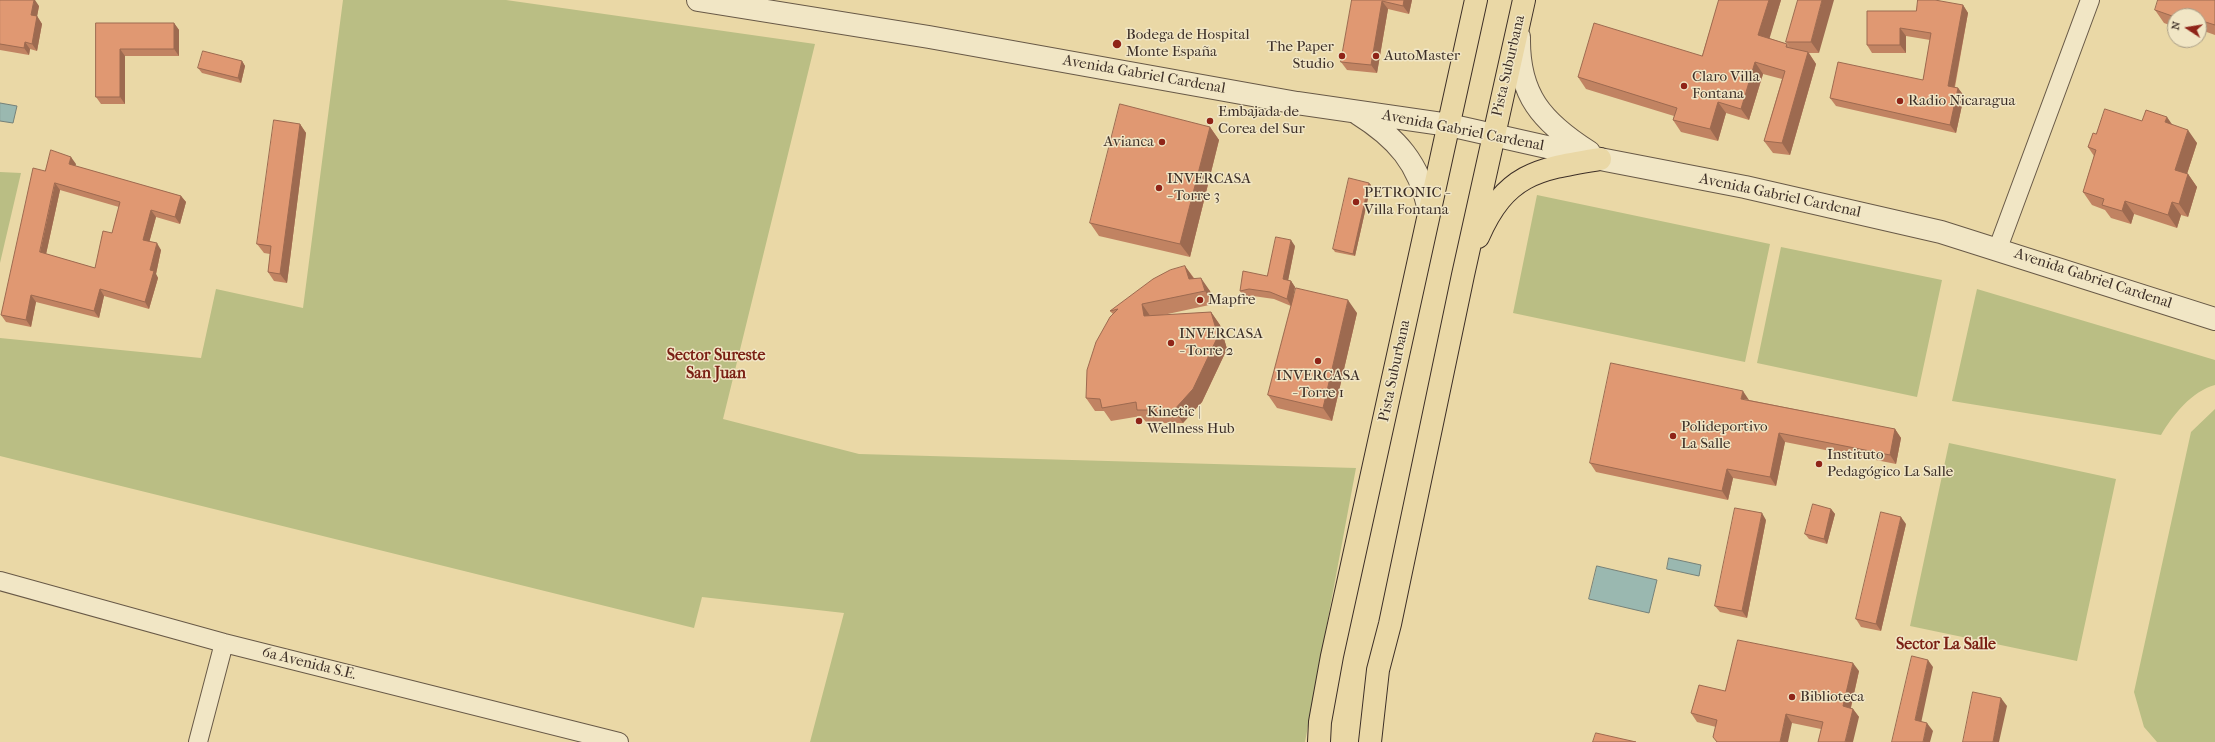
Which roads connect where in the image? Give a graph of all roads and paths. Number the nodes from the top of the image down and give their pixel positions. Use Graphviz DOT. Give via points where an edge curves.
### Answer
graph roads {
  1 [pos="698,0"];
  2 [pos="1476,0"];
  3 [pos="1524,0"];
  4 [pos="2090,0"];
  5 [pos="1519,22"];
  6 [pos="1353,110"];
  7 [pos="1449,125"];
  8 [pos="1494,135"];
  9 [pos="1600,159"];
  10 [pos="1429,210"];
  11 [pos="1998,248"];
  12 [pos="1463,275"];
  13 [pos="2215,319"];
  14 [pos="0,581"];
  15 [pos="224,643"];
  16 [pos="198,742"];
  17 [pos="619,742"];
  18 [pos="1319,742"];
  19 [pos="1370,742"];
  1 -- 6 [label="street, Avenida Gabriel Cardenal" via="922,35"];
  2 -- 7 [label="main road, Pista Suburbana"];
  3 -- 5 [label="main road, Pista Suburbana"];
  4 -- 11 [label="street"];
  5 -- 8 [label="main road, Pista Suburbana"];
  5 -- 9 [label="street" via="1520,66 1530,97 1551,124"];
  6 -- 7 [label="street, Avenida Gabriel Cardenal"];
  6 -- 10 [label="street" via="1380,129 1406,155 1419,175"];
  7 -- 8 [label="street, Avenida Gabriel Cardenal"];
  7 -- 10 [label="main road, Pista Suburbana"];
  8 -- 9 [label="street, Avenida Gabriel Cardenal"];
  8 -- 12 [label="main road, Pista Suburbana"];
  9 -- 11 [label="street, Avenida Gabriel Cardenal" via="1745,187 1941,232"];
  9 -- 12 [label="main road" via="1544,169 1526,176 1512,186 1484,224"];
  10 -- 18 [label="main road, Pista Suburbana" via="1332,656 1320,722"];
  11 -- 13 [label="street, Avenida Gabriel Cardenal"];
  12 -- 19 [label="main road, Pista Suburbana" via="1390,624 1378,670"];
  14 -- 15 [label="street, 6a Avenida S.E."];
  15 -- 16 [label="street"];
  15 -- 17 [label="street, 6a Avenida S.E."];
}
